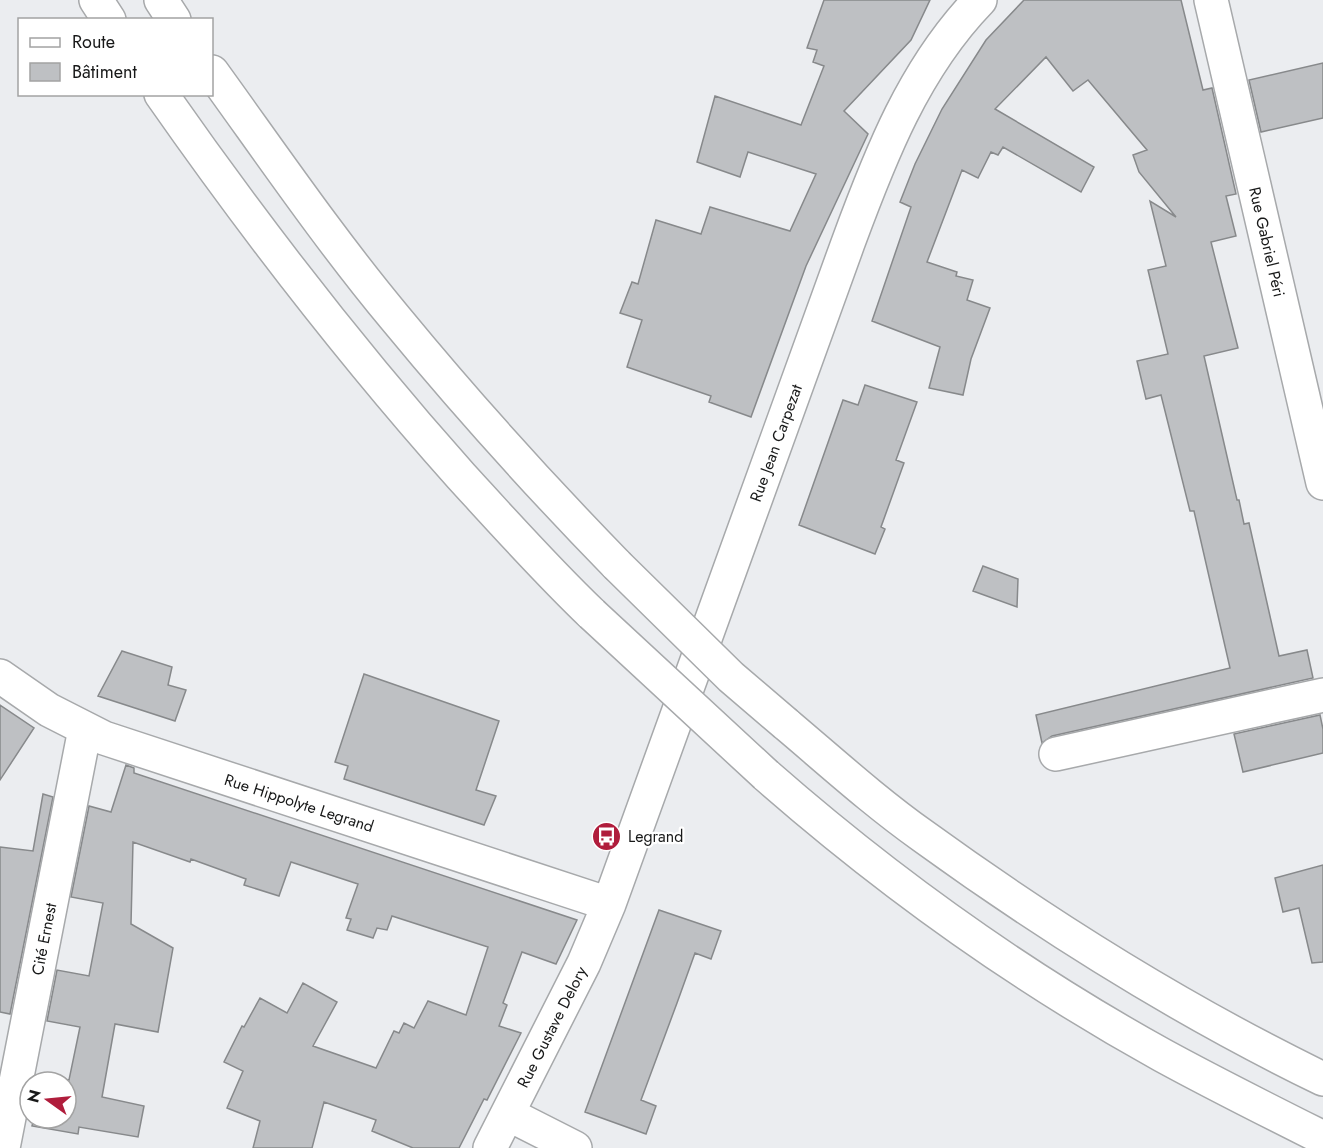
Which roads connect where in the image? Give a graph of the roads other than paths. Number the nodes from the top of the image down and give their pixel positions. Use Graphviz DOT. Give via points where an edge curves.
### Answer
graph roads {
  1 [pos="96,0"];
  2 [pos="161,0"];
  3 [pos="980,0"];
  4 [pos="1211,0"];
  5 [pos="108,18"];
  6 [pos="173,18"];
  7 [pos="213,73"];
  8 [pos="162,96"];
  9 [pos="1323,483"];
  10 [pos="0,676"];
  11 [pos="1323,695"];
  12 [pos="85,729"];
  13 [pos="1056,754"];
  14 [pos="609,904"];
  15 [pos="1323,1079"];
  16 [pos="508,1114"];
  17 [pos="1323,1138"];
  18 [pos="3,1148"];
  19 [pos="490,1148"];
  20 [pos="575,1148"];
  1 -- 5 [label="main road"];
  2 -- 6 [label="main road"];
  3 -- 14 [label="main road, Rue Jean Carpezat" via="947,36 913,92 868,188"];
  4 -- 9 [label="main road, Rue Gabriel Péri"];
  7 -- 15 [label="main road, bridge" via="309,208 395,318 532,477 723,670 922,836 1092,951 1189,1009"];
  8 -- 17 [label="main road, bridge" via="293,274 424,434 563,587 766,776 882,870 1041,982 1160,1054"];
  10 -- 12 [label="main road, Rue Hippolyte Legrand"];
  11 -- 13 [label="main road"];
  12 -- 14 [label="main road, Rue Hippolyte Legrand" via="128,747"];
  12 -- 18 [label="main road, Cité Ernest"];
  14 -- 16 [label="main road, Rue Gustave Delory" via="584,963"];
  16 -- 19 [label="main road, Rue Gustave Delory"];
  16 -- 20 [label="main road"];
}
